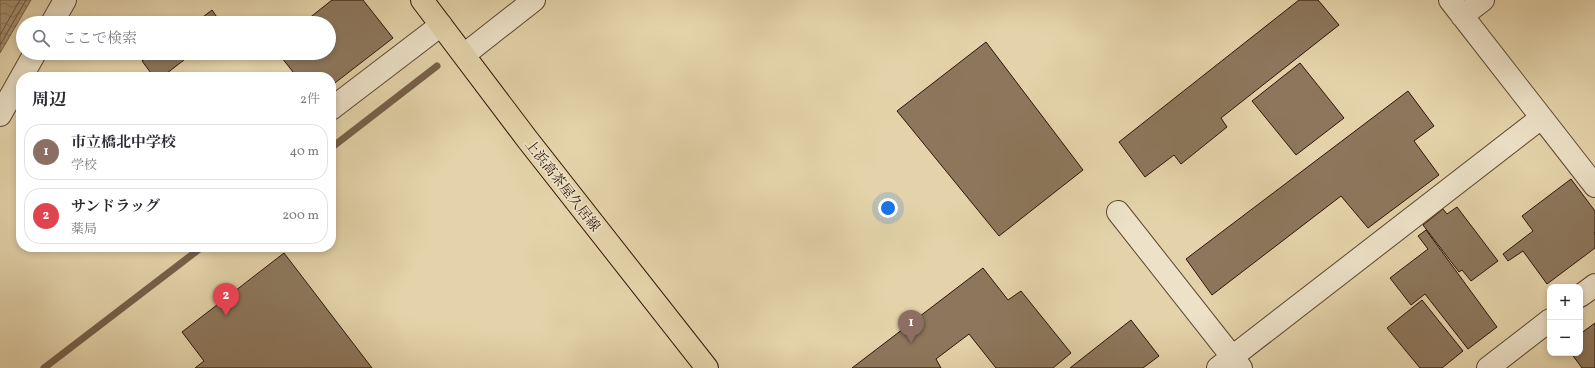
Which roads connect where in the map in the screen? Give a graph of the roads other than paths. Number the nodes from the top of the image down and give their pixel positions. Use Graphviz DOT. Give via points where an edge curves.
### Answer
graph roads {
  1 [pos="65,0"];
  2 [pos="422,0"];
  3 [pos="534,0"];
  4 [pos="1483,0"];
  5 [pos="1456,8"];
  6 [pos="56,16"];
  7 [pos="441,26"];
  8 [pos="464,55"];
  9 [pos="31,60"];
  10 [pos="24,72"];
  11 [pos="16,87"];
  12 [pos="336,105"];
  13 [pos="0,115"];
  14 [pos="1541,118"];
  15 [pos="1595,186"];
  16 [pos="1118,212"];
  17 [pos="1595,285"];
  18 [pos="1583,294"];
  19 [pos="1547,322"];
  20 [pos="1231,364"];
  21 [pos="706,368"];
  22 [pos="1488,368"];
  1 -- 6 [label="street"];
  2 -- 7 [label="main road, 上浜高茶屋久居線"];
  3 -- 8 [label="street"];
  4 -- 5 [label="street"];
  5 -- 14 [label="street"];
  7 -- 8 [label="main road, 上浜高茶屋久居線"];
  7 -- 12 [label="street"];
  8 -- 21 [label="main road, 上浜高茶屋久居線" via="527,140"];
  9 -- 10 [label="street"];
  11 -- 13 [label="street"];
  14 -- 15 [label="street"];
  14 -- 20 [label="street"];
  16 -- 20 [label="street"];
  17 -- 18 [label="street"];
  19 -- 22 [label="street"];
}
